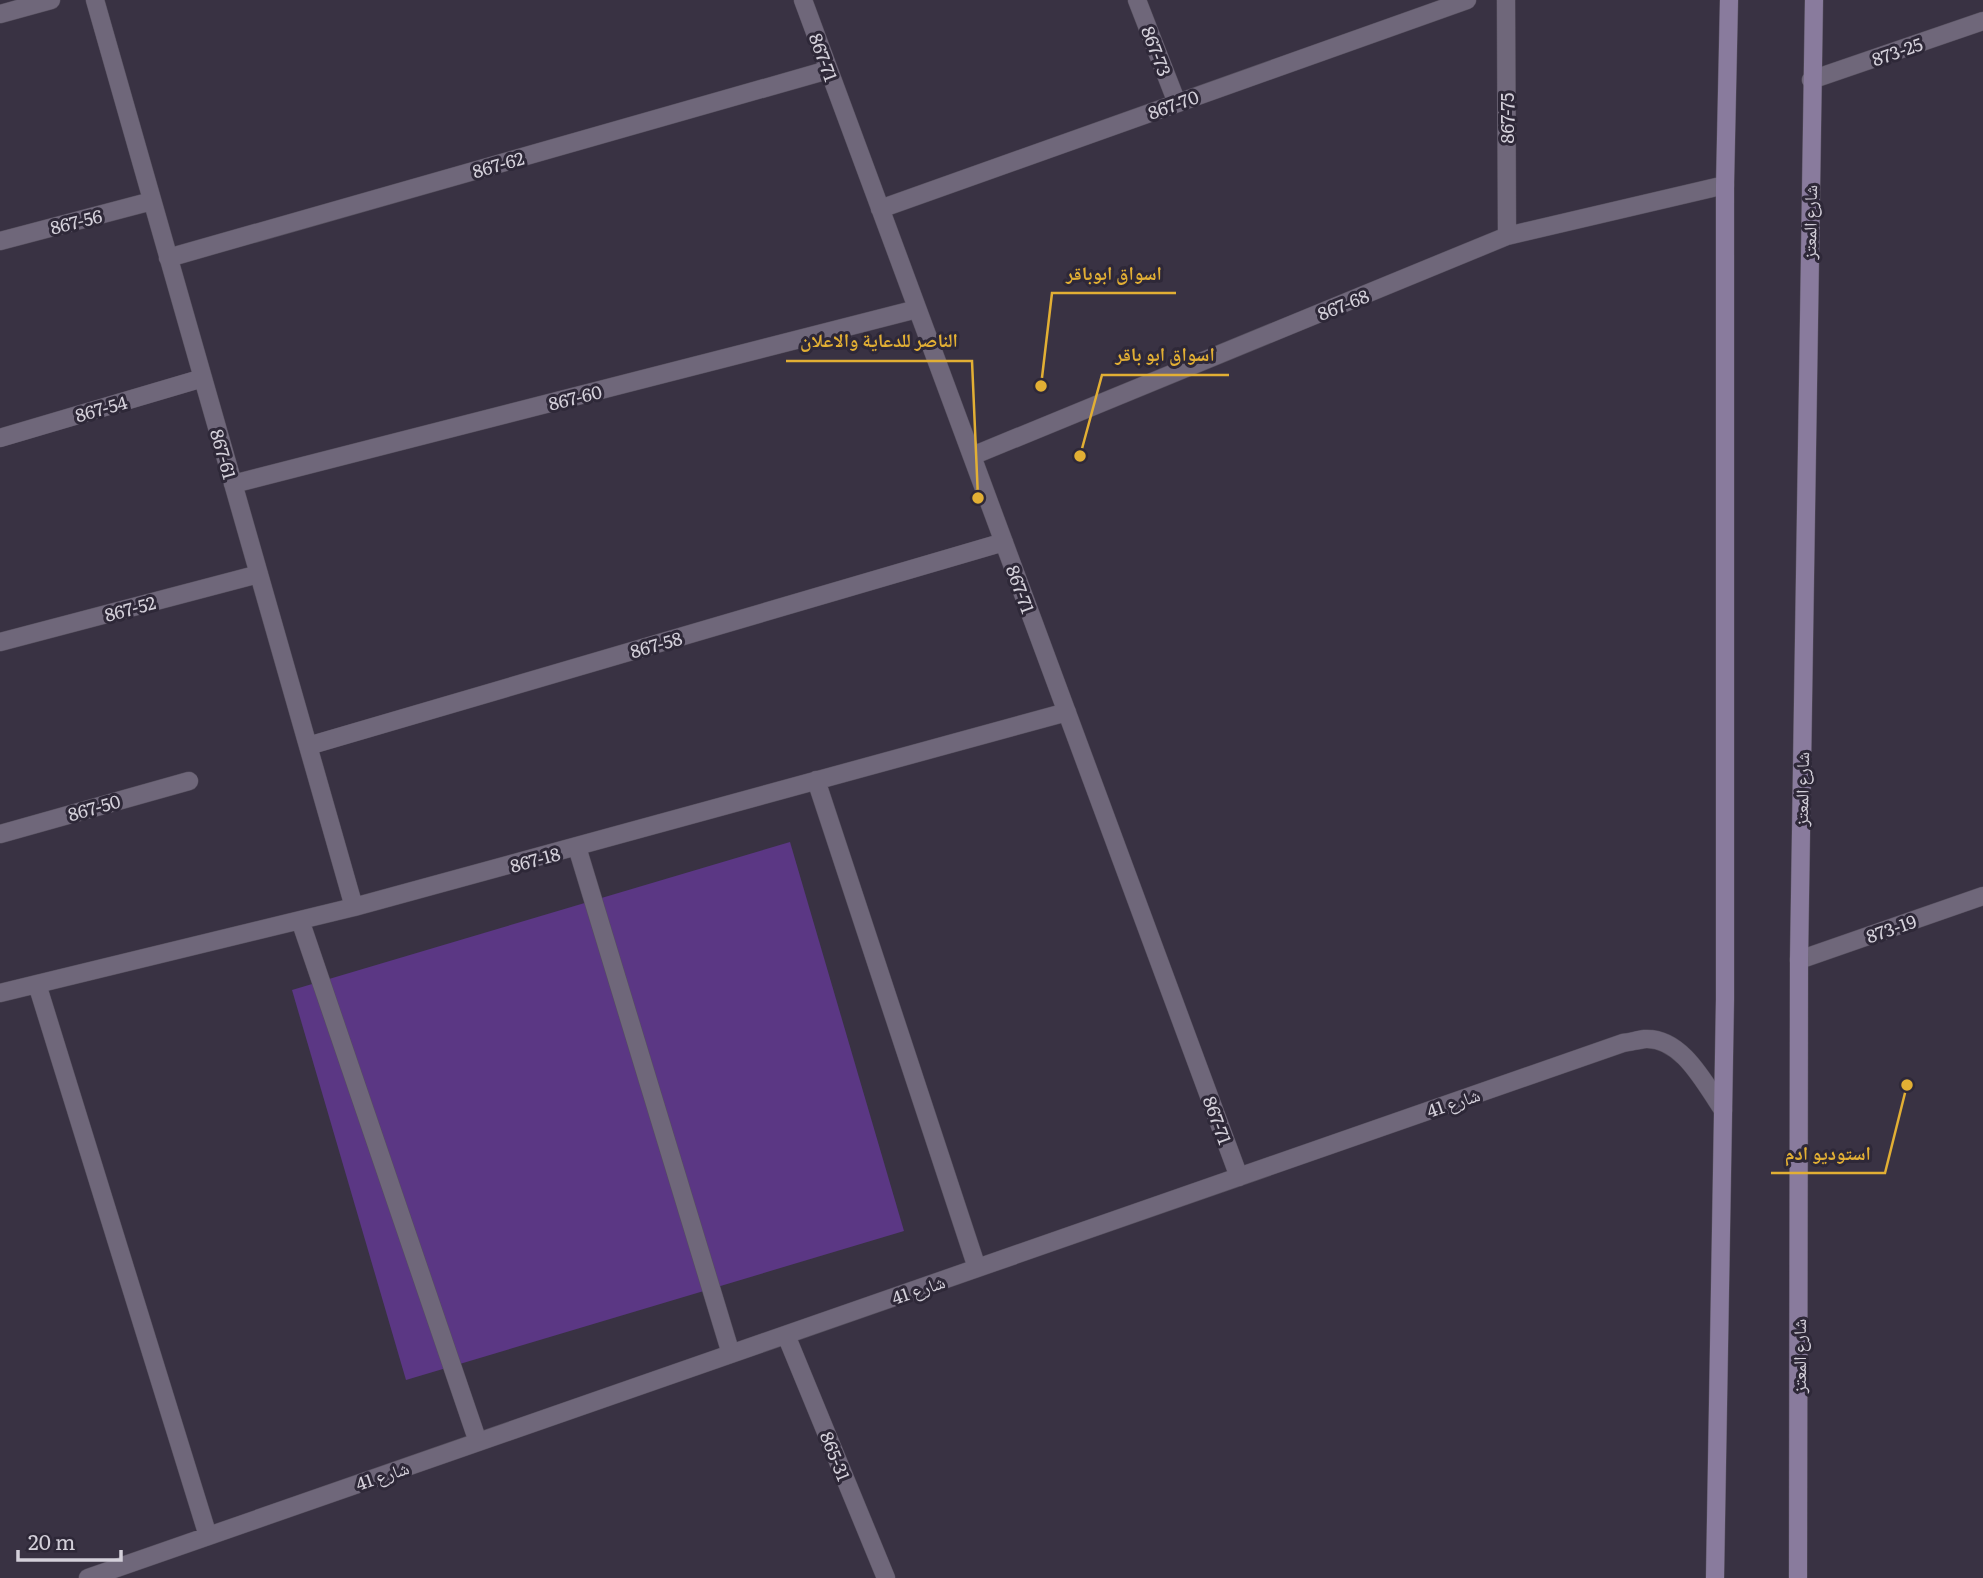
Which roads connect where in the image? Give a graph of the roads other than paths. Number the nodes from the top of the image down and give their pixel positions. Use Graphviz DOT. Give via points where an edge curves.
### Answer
graph roads {
  1 [pos="51,0"];
  2 [pos="94,0"];
  3 [pos="803,0"];
  4 [pos="1137,0"];
  5 [pos="1467,0"];
  6 [pos="1506,0"];
  7 [pos="1729,0"];
  8 [pos="1814,0"];
  9 [pos="0,15"];
  10 [pos="1983,22"];
  11 [pos="828,69"];
  12 [pos="1811,80"];
  13 [pos="1177,103"];
  14 [pos="1724,186"];
  15 [pos="152,201"];
  16 [pos="880,209"];
  17 [pos="1507,236"];
  18 [pos="0,240"];
  19 [pos="168,258"];
  20 [pos="918,309"];
  21 [pos="203,378"];
  22 [pos="0,438"];
  23 [pos="972,456"];
  24 [pos="233,484"];
  25 [pos="1004,542"];
  26 [pos="259,574"];
  27 [pos="0,642"];
  28 [pos="1067,712"];
  29 [pos="308,746"];
  30 [pos="816,780"];
  31 [pos="189,781"];
  32 [pos="0,834"];
  33 [pos="577,847"];
  34 [pos="1983,896"];
  35 [pos="354,907"];
  36 [pos="300,920"];
  37 [pos="1799,960"];
  38 [pos="37,984"];
  39 [pos="0,993"];
  40 [pos="1723,1110"];
  41 [pos="1239,1177"];
  42 [pos="977,1268"];
  43 [pos="786,1335"];
  44 [pos="731,1354"];
  45 [pos="478,1442"];
  46 [pos="208,1536"];
  47 [pos="88,1578"];
  48 [pos="886,1578"];
  49 [pos="1715,1578"];
  50 [pos="1798,1578"];
  1 -- 9 [label="street"];
  2 -- 15 [label="street, 867-61"];
  3 -- 11 [label="street, 867-71"];
  4 -- 13 [label="street, 867-73"];
  5 -- 13 [label="street, 867-70"];
  6 -- 17 [label="street, 867-75"];
  7 -- 14 [label="street"];
  8 -- 12 [label="street, شارع المعتز"];
  10 -- 12 [label="street, 873-25"];
  11 -- 16 [label="street, 867-71"];
  11 -- 19 [label="street, 867-62"];
  12 -- 37 [label="street, شارع المعتز"];
  13 -- 16 [label="street, 867-70"];
  14 -- 17 [label="street, 867-68"];
  14 -- 40 [label="street"];
  15 -- 18 [label="street, 867-56"];
  15 -- 19 [label="street, 867-61"];
  16 -- 20 [label="street, 867-71"];
  17 -- 23 [label="street, 867-68"];
  19 -- 21 [label="street, 867-61"];
  20 -- 23 [label="street, 867-71"];
  20 -- 24 [label="street, 867-60"];
  21 -- 22 [label="street, 867-54"];
  21 -- 24 [label="street, 867-61"];
  23 -- 25 [label="street, 867-71"];
  24 -- 26 [label="street, 867-61"];
  25 -- 28 [label="street, 867-71"];
  25 -- 29 [label="street, 867-58"];
  26 -- 27 [label="street, 867-52"];
  26 -- 29 [label="street, 867-61"];
  28 -- 30 [label="street, 867-18"];
  28 -- 41 [label="street, 867-71"];
  29 -- 35 [label="street, 867-61"];
  30 -- 33 [label="street, 867-18"];
  30 -- 42 [label="street"];
  31 -- 32 [label="street, 867-50"];
  33 -- 35 [label="street, 867-18"];
  33 -- 44 [label="street"];
  34 -- 37 [label="street, 873-19"];
  35 -- 36 [label="street, 867-18"];
  36 -- 38 [label="street, 867-18"];
  36 -- 45 [label="street"];
  37 -- 50 [label="street, شارع المعتز"];
  38 -- 39 [label="street, 867-18"];
  38 -- 46 [label="street"];
  40 -- 41 [label="street, شارع 41" via="1684,1054 1648,1039 1623,1043"];
  40 -- 49 [label="street"];
  41 -- 42 [label="street, شارع 41"];
  42 -- 43 [label="street, شارع 41"];
  43 -- 44 [label="street, شارع 41"];
  43 -- 48 [label="street, 865-31"];
  44 -- 45 [label="street, شارع 41"];
  45 -- 46 [label="street, شارع 41"];
  46 -- 47 [label="street, شارع 41"];
}
